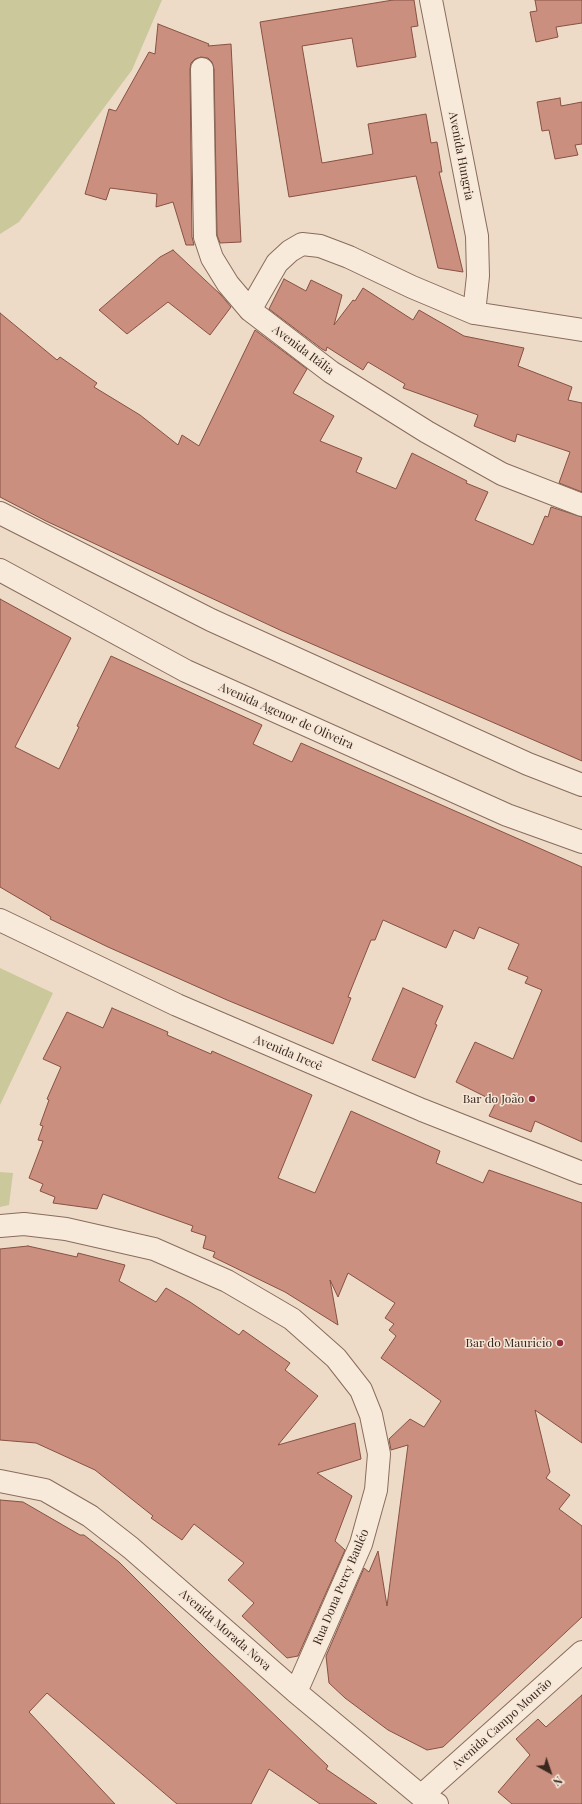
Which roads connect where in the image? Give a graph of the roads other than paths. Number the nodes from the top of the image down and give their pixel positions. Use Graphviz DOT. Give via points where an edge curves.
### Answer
graph roads {
  1 [pos="431,0"];
  2 [pos="202,69"];
  3 [pos="250,310"];
  4 [pos="474,313"];
  5 [pos="582,330"];
  6 [pos="582,505"];
  7 [pos="0,512"];
  8 [pos="0,570"];
  9 [pos="582,785"];
  10 [pos="582,842"];
  11 [pos="0,920"];
  12 [pos="582,1173"];
  13 [pos="0,1226"];
  14 [pos="0,1481"];
  15 [pos="582,1652"];
  16 [pos="296,1692"];
  17 [pos="429,1800"];
  1 -- 4 [label="street, Avenida Hungria" via="477,236 478,276"];
  2 -- 3 [label="street, Avenida Itália" via="205,237 216,265"];
  3 -- 4 [label="street" via="277,263 302,244 320,246 349,257"];
  3 -- 6 [label="street, Avenida Itália" via="331,372 427,432 502,474"];
  4 -- 5 [label="street"];
  7 -- 9 [label="street" via="211,620 528,764"];
  8 -- 10 [label="street, Avenida Agenor de Oliveira" via="186,670 507,815"];
  11 -- 12 [label="street, Avenida Irecê" via="177,1005 422,1110"];
  13 -- 16 [label="street, Rua Dona Percy Bauléo" via="24,1224 66,1229 154,1249 227,1281 292,1319 336,1358 361,1390 372,1415 379,1454 376,1490 361,1544"];
  14 -- 16 [label="street, Avenida Morada Nova" via="45,1490 90,1516 131,1548"];
  15 -- 17 [label="street, Avenida Campo Mourão"];
  16 -- 17 [label="street, Avenida Morada Nova"];
}
